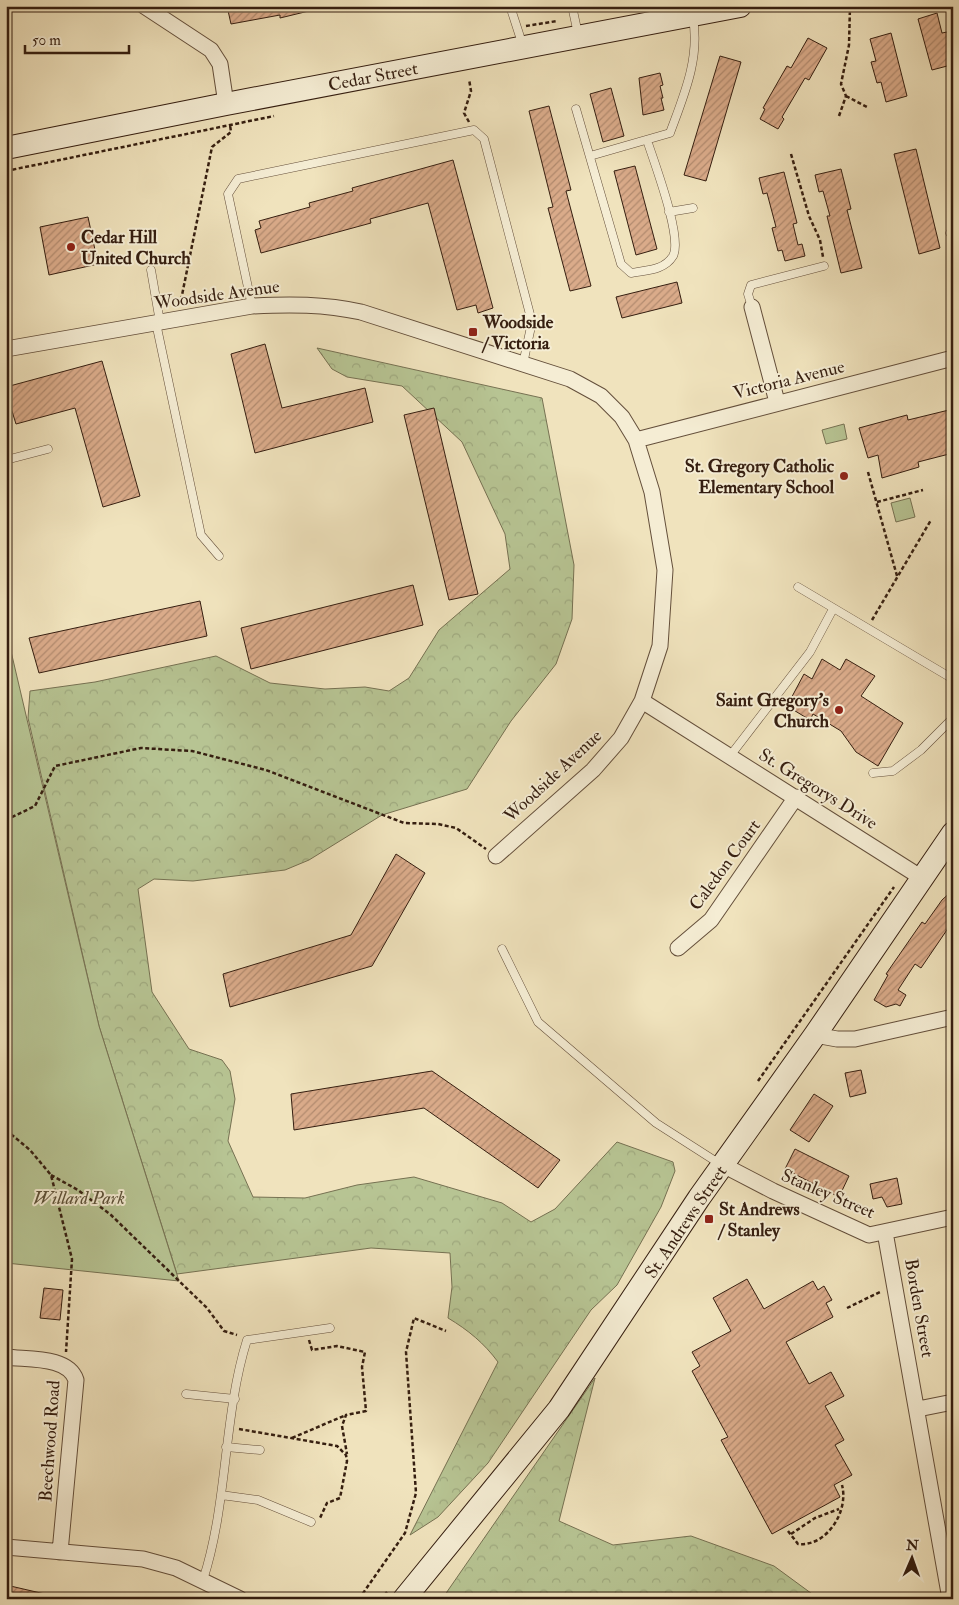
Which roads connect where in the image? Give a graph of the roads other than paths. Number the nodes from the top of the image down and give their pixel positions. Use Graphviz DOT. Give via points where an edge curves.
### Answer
graph roads {
  1 [pos="144,6"];
  2 [pos="510,6"];
  3 [pos="572,6"];
  4 [pos="740,6"];
  5 [pos="693,15"];
  6 [pos="578,37"];
  7 [pos="524,48"];
  8 [pos="576,109"];
  9 [pos="228,114"];
  10 [pos="647,140"];
  11 [pos="6,148"];
  12 [pos="590,156"];
  13 [pos="693,208"];
  14 [pos="669,212"];
  15 [pos="824,266"];
  16 [pos="151,270"];
  17 [pos="252,306"];
  18 [pos="752,307"];
  19 [pos="158,322"];
  20 [pos="6,349"];
  21 [pos="953,358"];
  22 [pos="523,364"];
  23 [pos="777,402"];
  24 [pos="636,440"];
  25 [pos="48,449"];
  26 [pos="6,460"];
  27 [pos="219,556"];
  28 [pos="798,587"];
  29 [pos="833,608"];
  30 [pos="953,679"];
  31 [pos="642,701"];
  32 [pos="953,718"];
  33 [pos="730,756"];
  34 [pos="872,772"];
  35 [pos="796,798"];
  36 [pos="953,833"];
  37 [pos="496,856"];
  38 [pos="922,878"];
  39 [pos="678,948"];
  40 [pos="502,949"];
  41 [pos="953,1017"];
  42 [pos="815,1035"];
  43 [pos="723,1166"];
  44 [pos="953,1217"];
  45 [pos="885,1232"];
  46 [pos="330,1328"];
  47 [pos="6,1357"];
  48 [pos="186,1394"];
  49 [pos="235,1398"];
  50 [pos="953,1402"];
  51 [pos="918,1409"];
  52 [pos="226,1447"];
  53 [pos="260,1450"];
  54 [pos="221,1496"];
  55 [pos="311,1522"];
  56 [pos="6,1547"];
  57 [pos="60,1552"];
  58 [pos="203,1580"];
  59 [pos="396,1595"];
  60 [pos="951,1597"];
  61 [pos="240,1599"];
  1 -- 9 [label="street" via="212,50 220,64"];
  2 -- 7 [label="lane"];
  3 -- 6 [label="lane"];
  4 -- 5 [label="main road, Cedar Street"];
  5 -- 6 [label="main road, Cedar Street"];
  5 -- 10 [label="lane" via="696,35 692,73 670,133"];
  6 -- 7 [label="main road, Cedar Street"];
  7 -- 9 [label="main road, Cedar Street"];
  8 -- 12 [label="lane"];
  9 -- 11 [label="main road, Cedar Street"];
  10 -- 12 [label="lane"];
  10 -- 14 [label="lane"];
  12 -- 14 [label="lane" via="620,264 631,273 660,268 673,256 676,235"];
  13 -- 14 [label="lane"];
  15 -- 18 [label="lane" via="751,285 748,294"];
  16 -- 19 [label="lane"];
  17 -- 19 [label="street, Woodside Avenue"];
  17 -- 22 [label="street, Woodside Avenue" via="329,306 361,312"];
  17 -- 22 [label="lane" via="228,194 238,179 474,130 484,139 532,322"];
  18 -- 23 [label="street"];
  19 -- 20 [label="street, Woodside Avenue"];
  19 -- 27 [label="lane" via="202,535"];
  21 -- 23 [label="street, Victoria Avenue"];
  22 -- 24 [label="street, Woodside Avenue" via="570,379 601,396 622,417"];
  23 -- 24 [label="street, Victoria Avenue"];
  24 -- 31 [label="street, Woodside Avenue" via="652,492 665,570 660,646"];
  25 -- 26 [label="lane"];
  28 -- 29 [label="lane"];
  29 -- 30 [label="lane"];
  29 -- 33 [label="lane" via="810,652"];
  31 -- 33 [label="street, St. Gregorys Drive"];
  31 -- 37 [label="street, Woodside Avenue" via="621,738 592,770"];
  32 -- 34 [label="lane" via="921,750 893,771"];
  33 -- 35 [label="street, St. Gregorys Drive"];
  35 -- 38 [label="street, St. Gregorys Drive"];
  35 -- 39 [label="street, Caledon Court" via="711,920"];
  36 -- 38 [label="main road, St. Andrews Street"];
  38 -- 42 [label="main road, St. Andrews Street"];
  40 -- 43 [label="lane" via="538,1022 656,1123"];
  41 -- 42 [label="street" via="855,1038"];
  42 -- 43 [label="main road, St. Andrews Street"];
  43 -- 45 [label="street, Stanley Street" via="859,1231 869,1235"];
  43 -- 59 [label="main road, St. Andrews Street" via="559,1409"];
  44 -- 45 [label="street, Stanley Street"];
  45 -- 51 [label="street, Borden Street"];
  46 -- 49 [label="lane" via="247,1340 239,1363"];
  47 -- 57 [label="street, Beechwood Road" via="64,1365 73,1372 76,1380"];
  48 -- 49 [label="lane"];
  49 -- 52 [label="lane"];
  50 -- 51 [label="street"];
  51 -- 60 [label="street, Borden Street"];
  52 -- 53 [label="lane"];
  52 -- 54 [label="lane"];
  54 -- 55 [label="lane" via="258,1500"];
  54 -- 58 [label="lane"];
  56 -- 57 [label="street"];
  57 -- 58 [label="street" via="143,1559"];
  58 -- 61 [label="street"];
}
